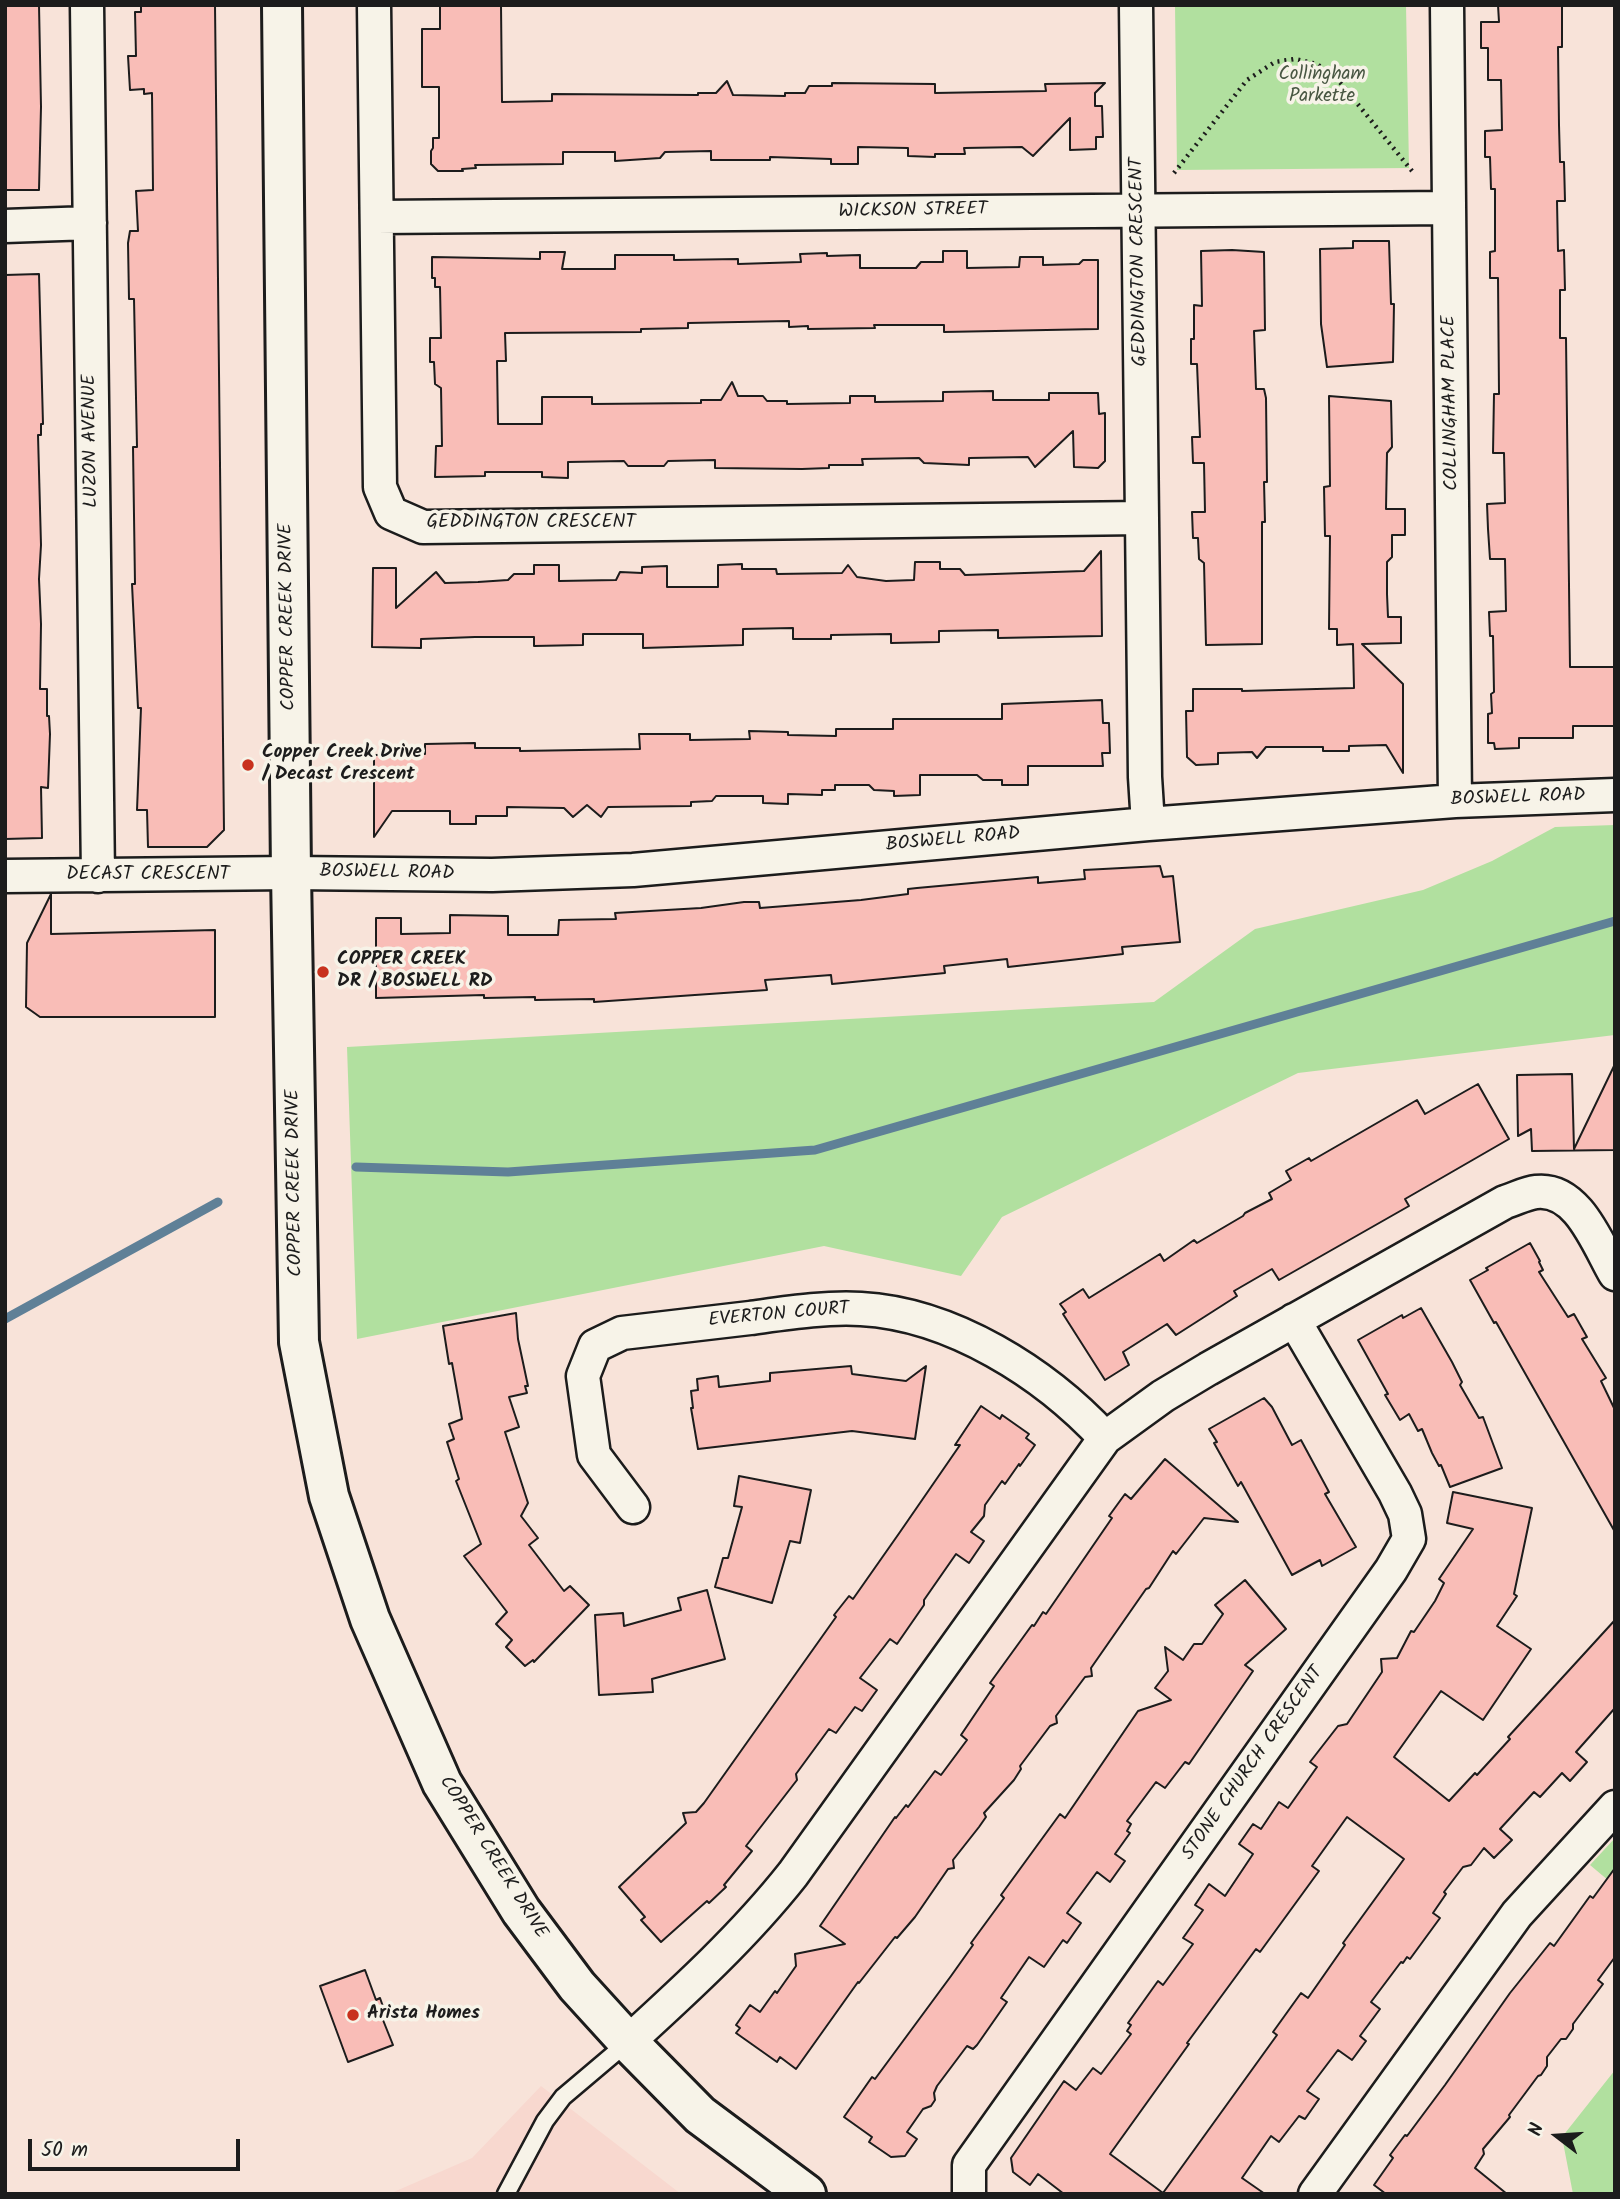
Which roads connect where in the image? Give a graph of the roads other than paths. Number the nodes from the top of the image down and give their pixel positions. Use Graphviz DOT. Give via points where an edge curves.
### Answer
graph roads {
  1 [pos="87,5"];
  2 [pos="282,5"];
  3 [pos="374,5"];
  4 [pos="1136,5"];
  5 [pos="1447,5"];
  6 [pos="1450,208"];
  7 [pos="1140,210"];
  8 [pos="377,217"];
  9 [pos="90,223"];
  10 [pos="5,226"];
  11 [pos="1142,518"];
  12 [pos="1615,794"];
  13 [pos="1455,801"];
  14 [pos="1148,824"];
  15 [pos="291,873"];
  16 [pos="5,876"];
  17 [pos="97,876"];
  18 [pos="1615,1274"];
  19 [pos="1294,1320"];
  20 [pos="1105,1438"];
  21 [pos="633,1507"];
  22 [pos="1615,1807"];
  23 [pos="628,2042"];
  24 [pos="506,2194"];
  25 [pos="806,2194"];
  26 [pos="969,2194"];
  27 [pos="1315,2194"];
  1 -- 9 [label="street, LUZON AVENUE"];
  2 -- 15 [label="street, COPPER CREEK DRIVE"];
  3 -- 8 [label="street, GEDDINGTON CRESCENT"];
  4 -- 7 [label="street, GEDDINGTON CRESCENT"];
  5 -- 6 [label="street, COLLINGHAM PLACE"];
  6 -- 7 [label="street, WICKSON STREET"];
  6 -- 13 [label="street, COLLINGHAM PLACE"];
  7 -- 8 [label="street, WICKSON STREET"];
  7 -- 11 [label="street, GEDDINGTON CRESCENT"];
  8 -- 11 [label="street, GEDDINGTON CRESCENT" via="380,487 391,513 423,527"];
  9 -- 10 [label="street"];
  9 -- 17 [label="street, LUZON AVENUE"];
  11 -- 14 [label="street, GEDDINGTON CRESCENT"];
  12 -- 13 [label="street, BOSWELL ROAD"];
  13 -- 14 [label="street, BOSWELL ROAD"];
  14 -- 15 [label="street, BOSWELL ROAD" via="633,870 492,875"];
  15 -- 17 [label="street, DECAST CRESCENT"];
  15 -- 23 [label="street, COPPER CREEK DRIVE" via="299,1342 329,1496 370,1619 442,1783 522,1911 577,1986"];
  16 -- 17 [label="street, DECAST CRESCENT"];
  18 -- 19 [label="street" via="1577,1209 1560,1196 1537,1191 1505,1202"];
  19 -- 20 [label="street" via="1163,1396"];
  19 -- 26 [label="street, STONE CHURCH CRESCENT" via="1395,1493 1409,1539 969,2165"];
  20 -- 21 [label="street, EVERTON COURT" via="1082,1412 1015,1363 966,1334 897,1314 812,1310 622,1333 595,1346 583,1376 594,1455"];
  20 -- 23 [label="street" via="771,1903"];
  22 -- 27 [label="street" via="1517,1914"];
  23 -- 24 [label="lane" via="563,2097"];
  23 -- 25 [label="street, COPPER CREEK DRIVE" via="700,2115"];
}
